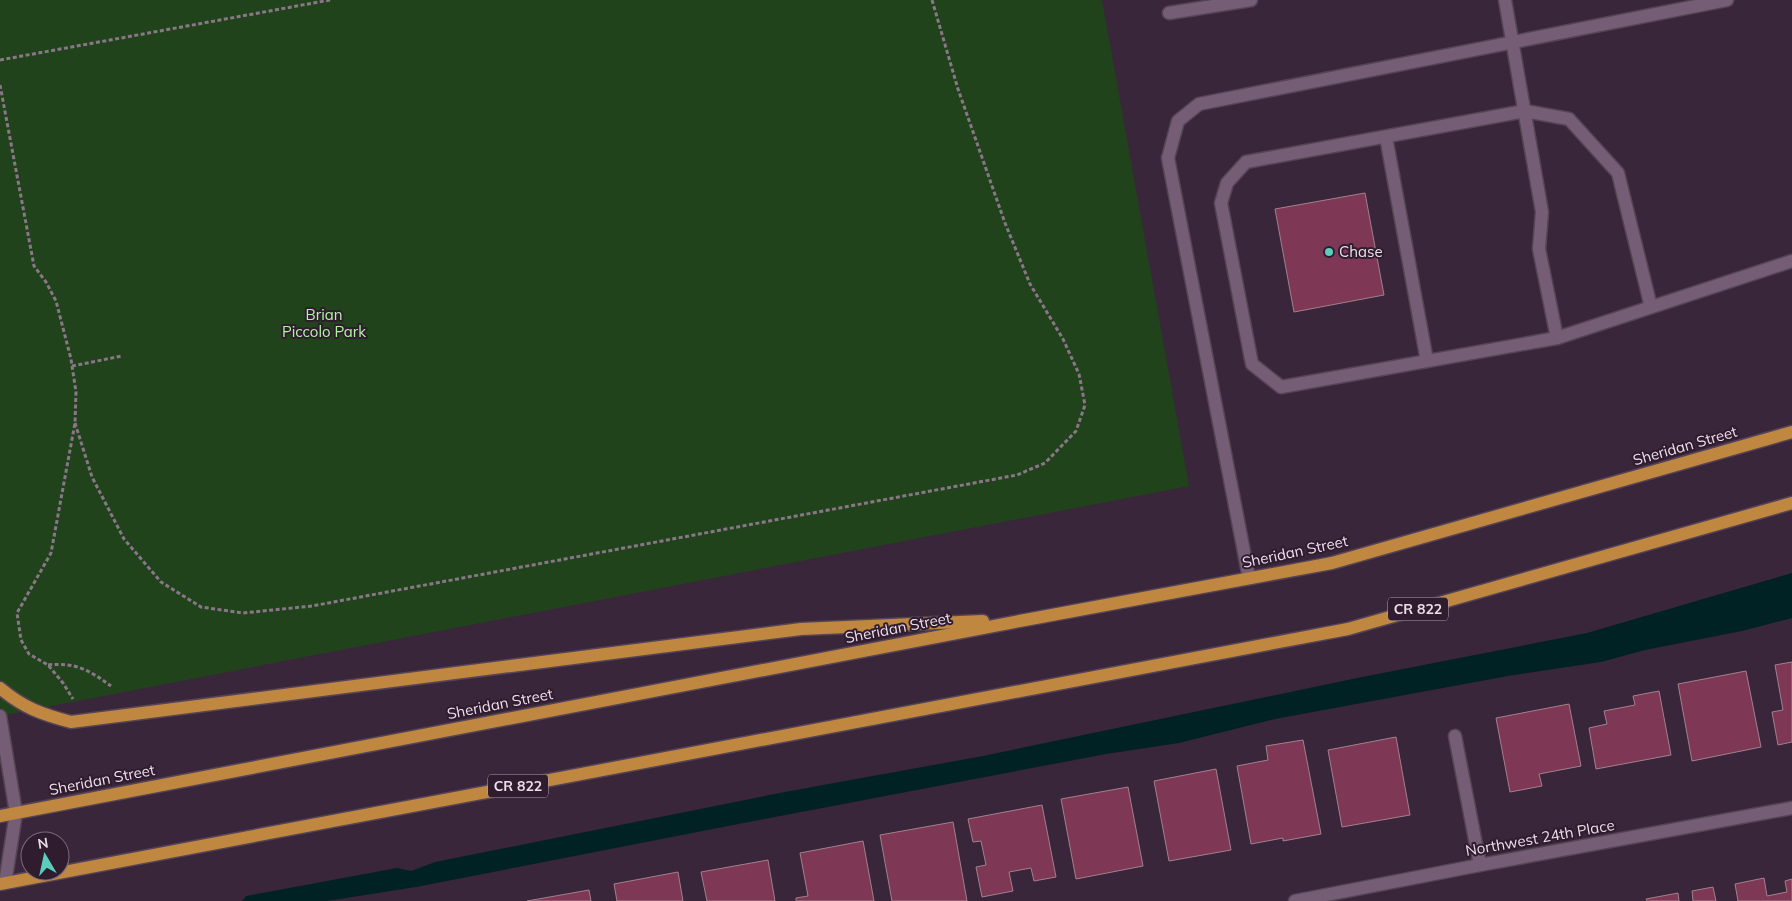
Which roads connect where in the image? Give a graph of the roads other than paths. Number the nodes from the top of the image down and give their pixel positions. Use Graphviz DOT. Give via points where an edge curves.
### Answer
graph roads {
  1 [pos="1251,0"];
  2 [pos="1505,0"];
  3 [pos="1727,0"];
  4 [pos="1169,13"];
  5 [pos="1513,42"];
  6 [pos="1525,111"];
  7 [pos="1386,137"];
  8 [pos="1792,261"];
  9 [pos="1651,307"];
  10 [pos="1557,338"];
  11 [pos="1427,361"];
  12 [pos="1792,432"];
  13 [pos="1792,503"];
  14 [pos="1249,578"];
  15 [pos="1025,620"];
  16 [pos="0,688"];
  17 [pos="0,716"];
  18 [pos="1455,736"];
  19 [pos="1792,808"];
  20 [pos="16,813"];
  21 [pos="0,816"];
  22 [pos="1480,865"];
  23 [pos="2,880"];
  24 [pos="1295,901"];
  1 -- 4 [label="street"];
  2 -- 5 [label="street"];
  3 -- 5 [label="street"];
  5 -- 6 [label="street"];
  5 -- 14 [label="street" via="1199,104 1178,121 1168,158"];
  6 -- 7 [label="street"];
  6 -- 9 [label="street" via="1569,119 1618,173"];
  6 -- 10 [label="street" via="1542,212 1540,249"];
  7 -- 11 [label="street"];
  7 -- 11 [label="street" via="1246,162 1227,183 1221,203 1252,364 1281,387"];
  8 -- 9 [label="street"];
  9 -- 10 [label="street"];
  10 -- 11 [label="street"];
  12 -- 14 [label="main road, Sheridan Street" via="1332,563"];
  13 -- 23 [label="main road, CR 822" via="1348,629"];
  14 -- 15 [label="main road, Sheridan Street"];
  15 -- 16 [label="main road" via="801,629 71,722 43,715 17,702"];
  15 -- 20 [label="main road, Sheridan Street"];
  17 -- 20 [label="street"];
  18 -- 22 [label="street"];
  19 -- 22 [label="street, Northwest 24th Place"];
  20 -- 21 [label="main road, Sheridan Street"];
  20 -- 23 [label="street"];
  22 -- 24 [label="street, Northwest 24th Place"];
}
